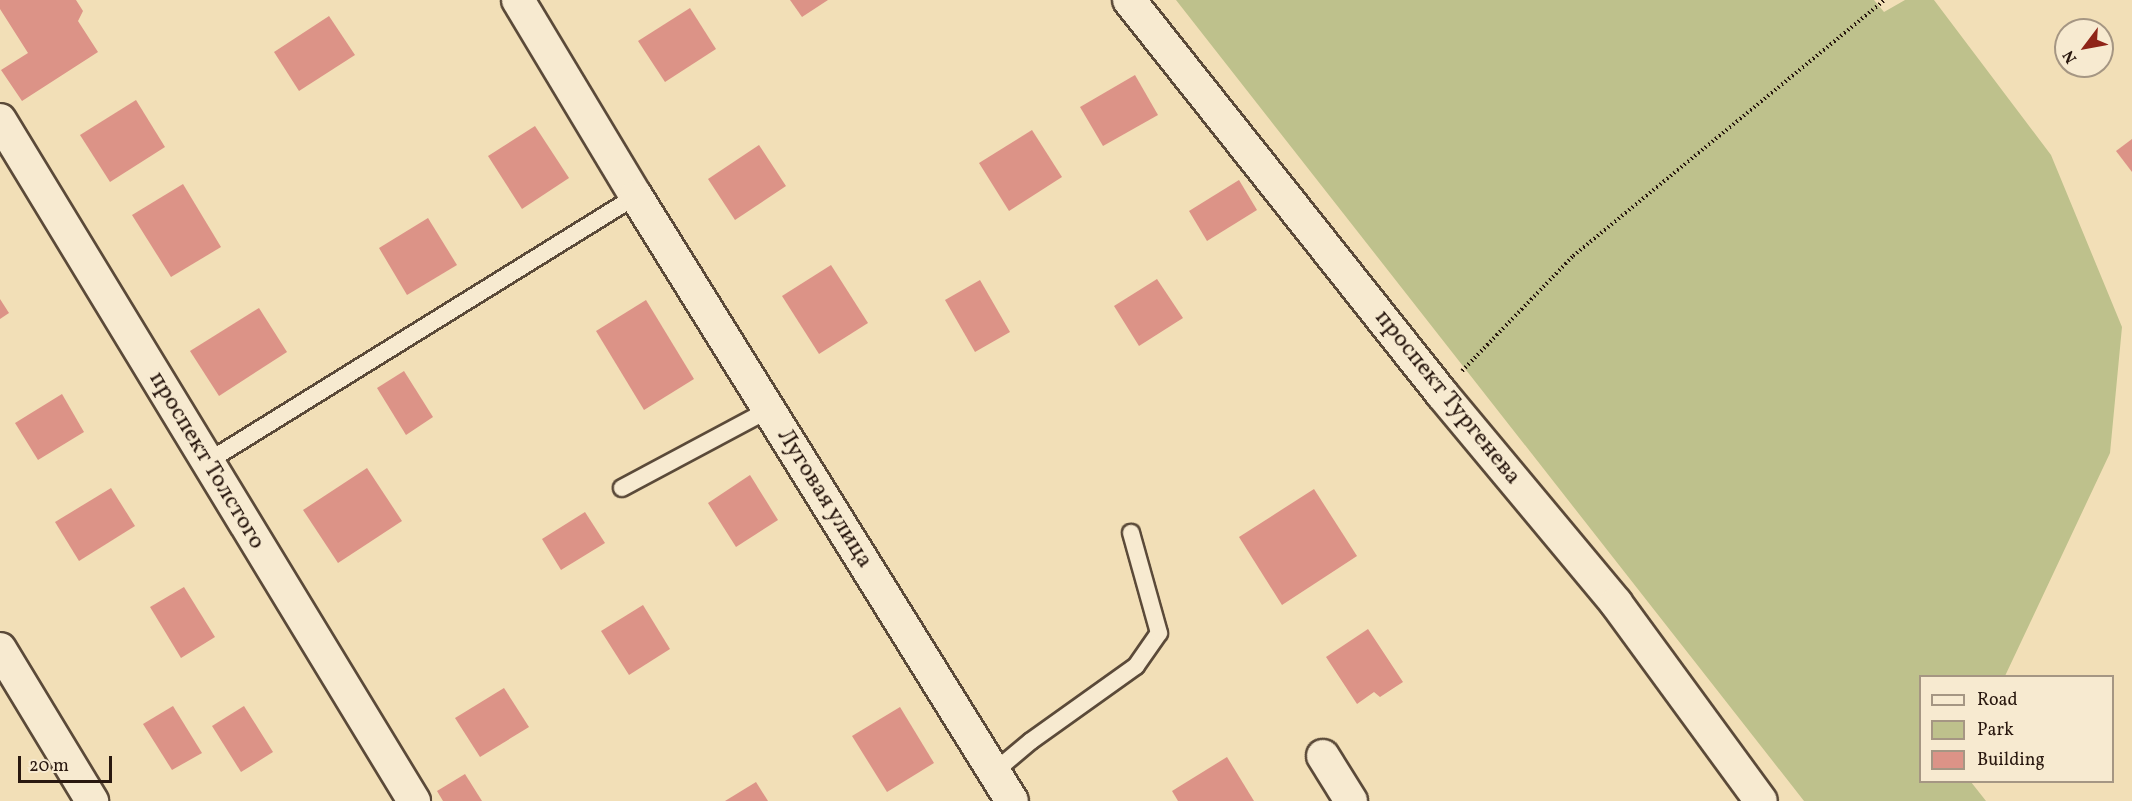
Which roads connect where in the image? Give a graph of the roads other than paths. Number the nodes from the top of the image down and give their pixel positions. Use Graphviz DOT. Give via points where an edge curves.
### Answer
graph roads {
  1 [pos="518,0"];
  2 [pos="1129,0"];
  3 [pos="0,120"];
  4 [pos="636,196"];
  5 [pos="768,410"];
  6 [pos="207,462"];
  7 [pos="621,488"];
  8 [pos="1131,533"];
  9 [pos="0,649"];
  10 [pos="1323,756"];
  11 [pos="994,772"];
  12 [pos="92,801"];
  13 [pos="414,801"];
  14 [pos="1012,801"];
  15 [pos="1351,801"];
  16 [pos="1761,801"];
  1 -- 4 [label="street, Луговая улица"];
  2 -- 16 [label="street, проспект Тургенева" via="1442,394 1616,603"];
  3 -- 6 [label="street, проспект Толстого"];
  4 -- 5 [label="street, Луговая улица"];
  4 -- 6 [label="lane"];
  5 -- 7 [label="lane"];
  5 -- 11 [label="street, Луговая улица"];
  6 -- 13 [label="street, проспект Толстого"];
  8 -- 11 [label="lane" via="1159,633 1136,666"];
  9 -- 12 [label="street"];
  10 -- 15 [label="street"];
  11 -- 14 [label="street, Луговая улица"];
}
